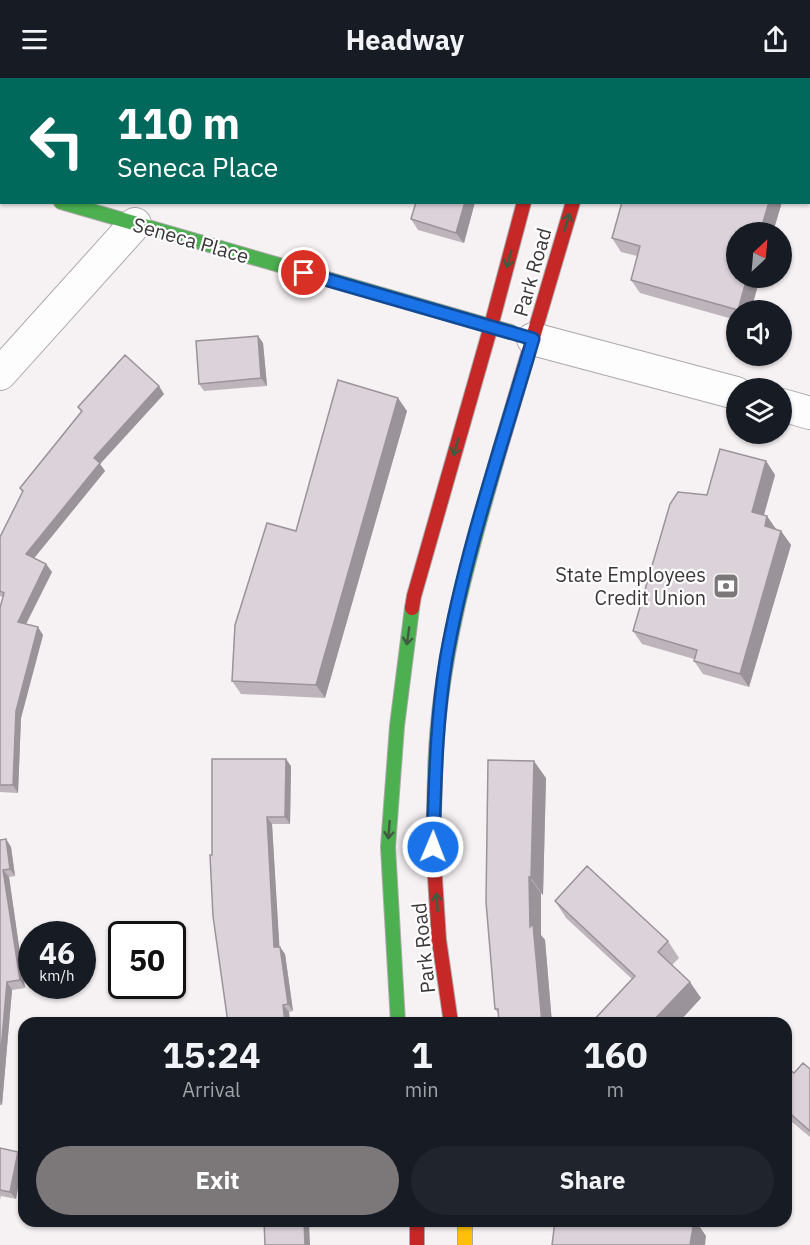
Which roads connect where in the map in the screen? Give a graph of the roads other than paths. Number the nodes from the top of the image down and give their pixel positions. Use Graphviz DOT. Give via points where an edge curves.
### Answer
graph roads {
  1 [pos="68,204"];
  2 [pos="523,204"];
  3 [pos="572,204"];
  4 [pos="135,224"];
  5 [pos="491,326"];
  6 [pos="533,339"];
  7 [pos="0,374"];
  8 [pos="726,390"];
  9 [pos="792,408"];
  10 [pos="810,413"];
  11 [pos="398,1017"];
  12 [pos="450,1017"];
  13 [pos="417,1227"];
  14 [pos="465,1227"];
  15 [pos="417,1245"];
  16 [pos="465,1245"];
  1 -- 4 [label="main road, Seneca Place"];
  2 -- 5 [label="main road, Park Road, one-way"];
  6 -- 3 [label="main road, Park Road, one-way"];
  4 -- 5 [label="main road, Seneca Place"];
  4 -- 7 [label="street"];
  5 -- 6 [label="main road, Seneca Place"];
  5 -- 11 [label="main road, Park Road, one-way" via="412,608 397,726 388,848"];
  6 -- 8 [label="street, Seneca Place"];
  12 -- 6 [label="main road, Park Road, one-way" via="439,940 433,847 435,754 446,661 465,569"];
  9 -- 10 [label="street"];
  13 -- 15 [label="main road"];
  14 -- 16 [label="main road"];
}
